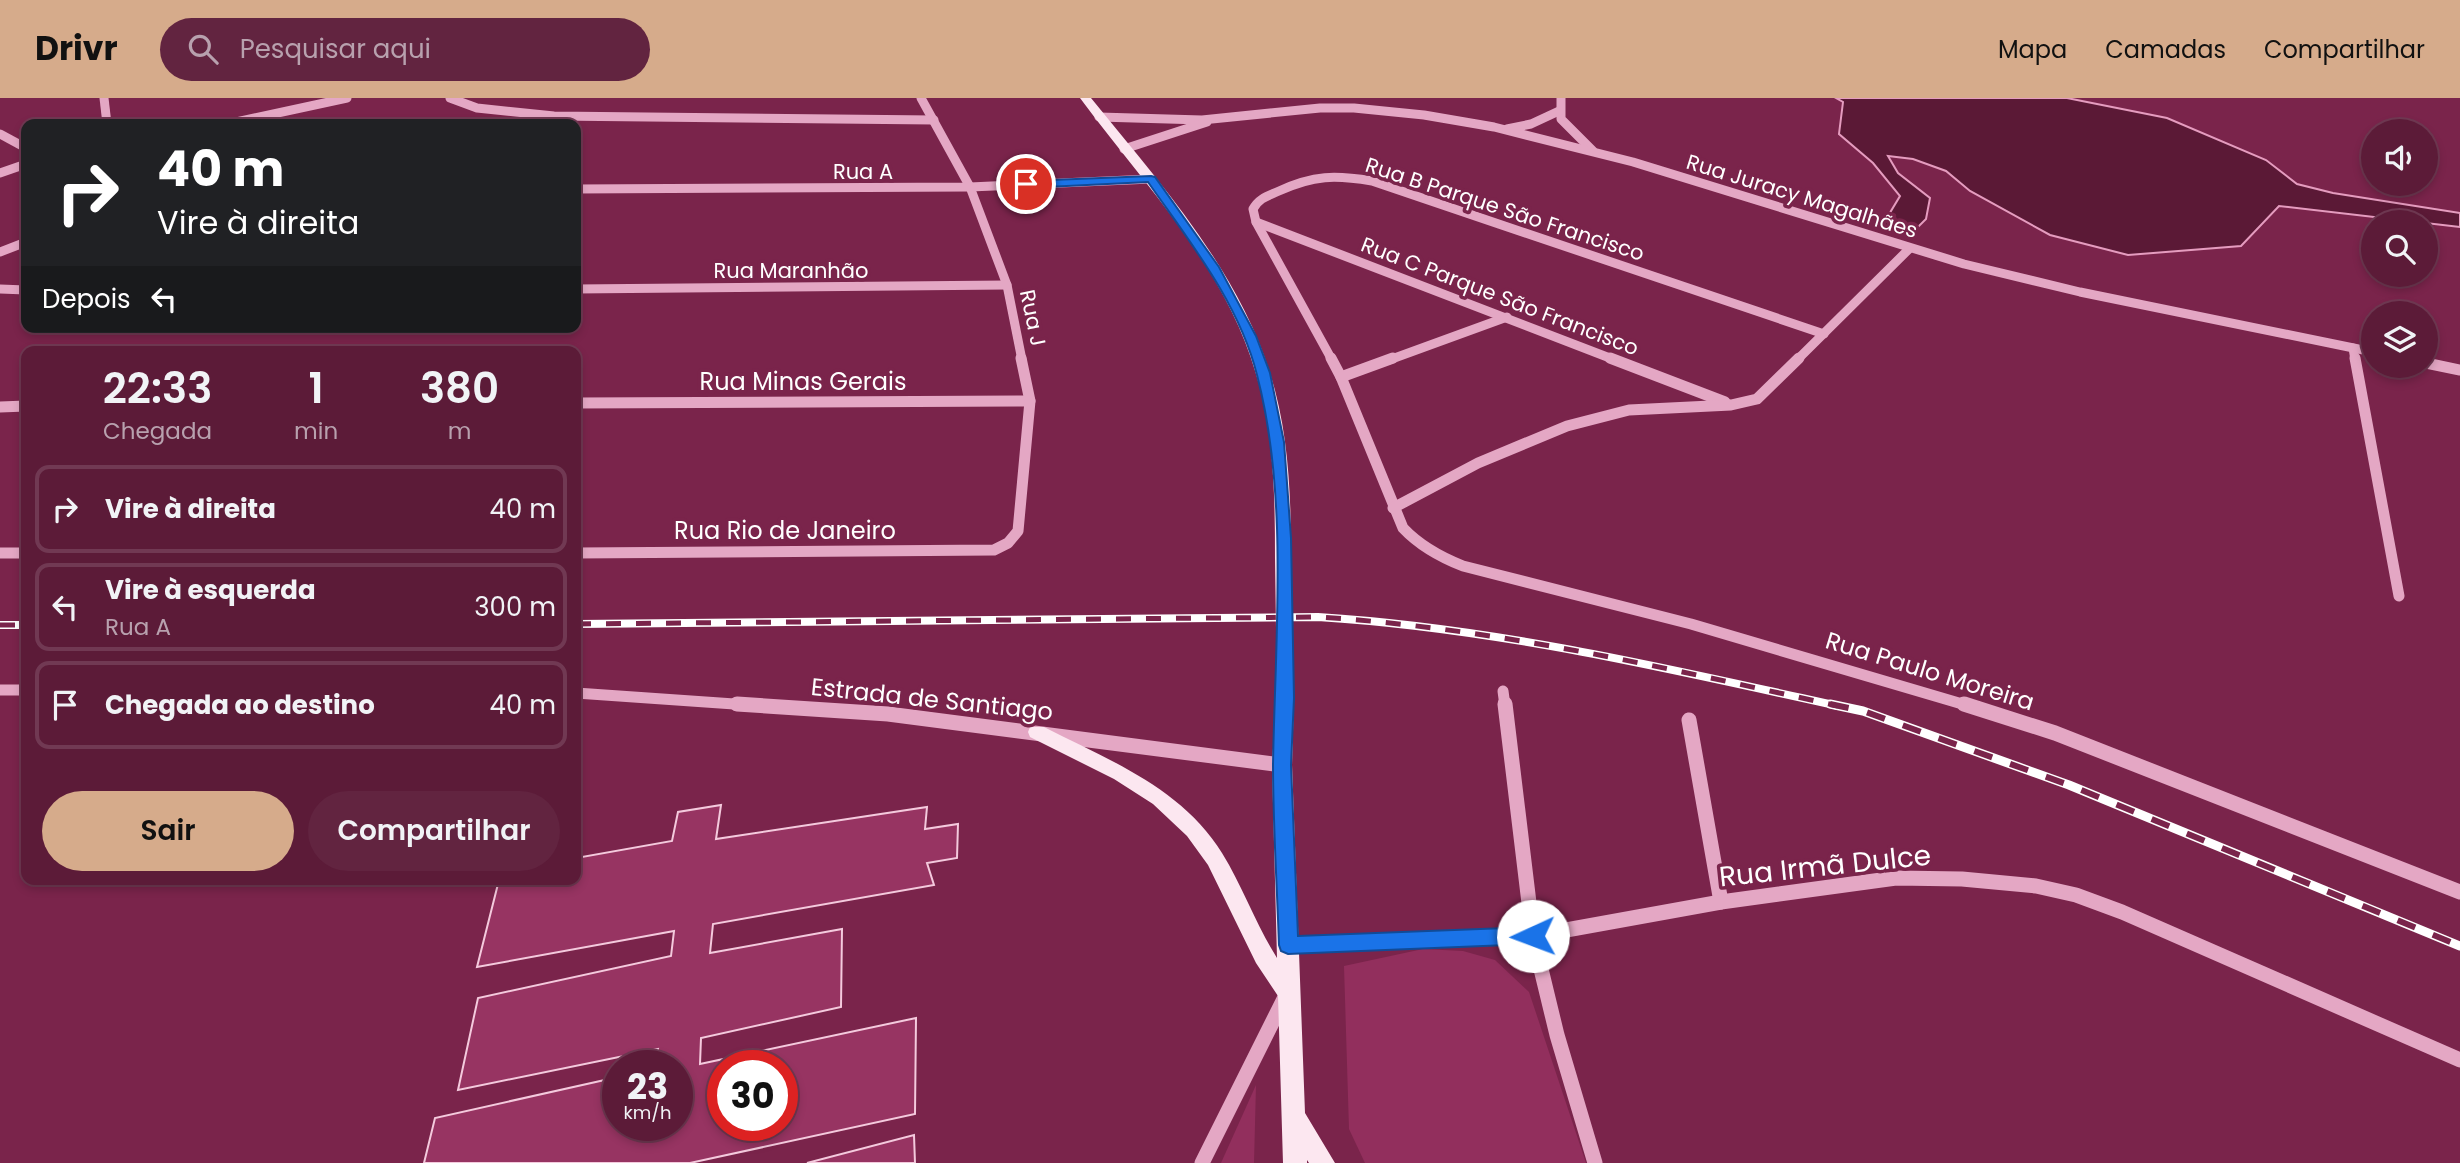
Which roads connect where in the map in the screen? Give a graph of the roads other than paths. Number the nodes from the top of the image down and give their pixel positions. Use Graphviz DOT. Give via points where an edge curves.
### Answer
graph roads {
  1 [pos="104,98"];
  2 [pos="347,98"];
  3 [pos="450,98"];
  4 [pos="921,98"];
  5 [pos="1085,98"];
  6 [pos="1342,98"];
  7 [pos="1562,98"];
  8 [pos="1354,108"];
  9 [pos="1559,111"];
  10 [pos="1099,117"];
  11 [pos="106,119"];
  12 [pos="250,119"];
  13 [pos="1218,119"];
  14 [pos="934,120"];
  15 [pos="1503,130"];
  16 [pos="0,134"];
  17 [pos="21,145"];
  18 [pos="1125,149"];
  19 [pos="1593,152"];
  20 [pos="21,166"];
  21 [pos="0,173"];
  22 [pos="1151,179"];
  23 [pos="970,187"];
  24 [pos="581,189"];
  25 [pos="1256,222"];
  26 [pos="21,244"];
  27 [pos="1909,249"];
  28 [pos="0,252"];
  29 [pos="1007,285"];
  30 [pos="0,289"];
  31 [pos="21,289"];
  32 [pos="581,289"];
  33 [pos="1507,317"];
  34 [pos="1824,334"];
  35 [pos="2353,348"];
  36 [pos="2361,350"];
  37 [pos="2438,365"];
  38 [pos="2460,370"];
  39 [pos="1341,377"];
  40 [pos="1030,401"];
  41 [pos="581,403"];
  42 [pos="1732,404"];
  43 [pos="0,407"];
  44 [pos="21,407"];
  45 [pos="1393,508"];
  46 [pos="995,550"];
  47 [pos="0,553"];
  48 [pos="21,553"];
  49 [pos="581,553"];
  50 [pos="2399,596"];
  51 [pos="0,690"];
  52 [pos="21,690"];
  53 [pos="1503,691"];
  54 [pos="581,693"];
  55 [pos="1689,720"];
  56 [pos="1037,732"];
  57 [pos="1282,765"];
  58 [pos="2460,892"];
  59 [pos="1721,902"];
  60 [pos="1533,936"];
  61 [pos="1288,945"];
  62 [pos="1288,992"];
  63 [pos="2460,1060"];
  64 [pos="1293,1115"];
  65 [pos="1202,1163"];
  66 [pos="1295,1163"];
  67 [pos="1323,1163"];
  68 [pos="1595,1163"];
  1 -- 11 [label="street"];
  2 -- 12 [label="street"];
  3 -- 14 [label="street" via="486,109 554,116"];
  4 -- 14 [label="street, Rua J"];
  5 -- 10 [label="main road"];
  6 -- 8 [label="street"];
  7 -- 9 [label="street"];
  8 -- 13 [label="street, Rua Juracy Magalhães"];
  8 -- 15 [label="street, Rua Juracy Magalhães"];
  9 -- 15 [label="street"];
  9 -- 19 [label="street" via="1568,128"];
  10 -- 13 [label="street"];
  10 -- 18 [label="main road"];
  13 -- 18 [label="street, Rua Juracy Magalhães"];
  14 -- 23 [label="street, Rua J"];
  15 -- 19 [label="street, Rua Juracy Magalhães"];
  16 -- 17 [label="street"];
  18 -- 22 [label="main road"];
  19 -- 27 [label="street, Rua Juracy Magalhães"];
  20 -- 21 [label="street"];
  22 -- 23 [label="street, Rua A"];
  22 -- 57 [label="main road, bridge" via="1213,267 1264,373 1278,442 1285,698"];
  23 -- 24 [label="street, Rua A"];
  23 -- 29 [label="street, Rua J"];
  25 -- 33 [label="street, Rua C Parque São Francisco"];
  25 -- 34 [label="street, Rua B Parque São Francisco" via="1253,209 1258,200 1296,183 1325,175 1365,179"];
  25 -- 39 [label="street"];
  26 -- 28 [label="street"];
  27 -- 34 [label="street"];
  27 -- 35 [label="street, Rua Juracy Magalhães" via="2030,281"];
  29 -- 32 [label="street, Rua Maranhão"];
  29 -- 40 [label="street, Rua J"];
  30 -- 31 [label="street"];
  33 -- 39 [label="street"];
  33 -- 42 [label="street, Rua C Parque São Francisco"];
  34 -- 42 [label="street" via="1757,400"];
  35 -- 36 [label="street, Rua Juracy Magalhães"];
  35 -- 50 [label="street"];
  37 -- 38 [label="street"];
  39 -- 45 [label="street"];
  40 -- 41 [label="street, Rua Minas Gerais"];
  40 -- 46 [label="street, Rua J" via="1018,531 1008,545"];
  42 -- 45 [label="street" via="1628,410 1555,430 1467,468"];
  43 -- 44 [label="street"];
  45 -- 58 [label="street, Rua Paulo Moreira" via="1414,541 1454,562 1860,671 2055,733"];
  46 -- 49 [label="street, Rua Rio de Janeiro"];
  47 -- 48 [label="street"];
  51 -- 52 [label="street"];
  53 -- 60 [label="street"];
  54 -- 56 [label="street, Estrada de Santiago" via="888,714"];
  55 -- 59 [label="street"];
  56 -- 57 [label="street, Estrada de Santiago"];
  56 -- 62 [label="main road" via="1127,777 1195,831"];
  57 -- 61 [label="main road"];
  59 -- 60 [label="street, Rua Irmã Dulce"];
  59 -- 63 [label="street, Rua Irmã Dulce" via="1896,878 2036,886 2122,912"];
  60 -- 61 [label="street, Rua Irmã Dulce"];
  60 -- 68 [label="street"];
  61 -- 62 [label="main road"];
  62 -- 64 [label="main road"];
  62 -- 65 [label="street"];
  64 -- 66 [label="main road"];
  64 -- 67 [label="main road"];
}
